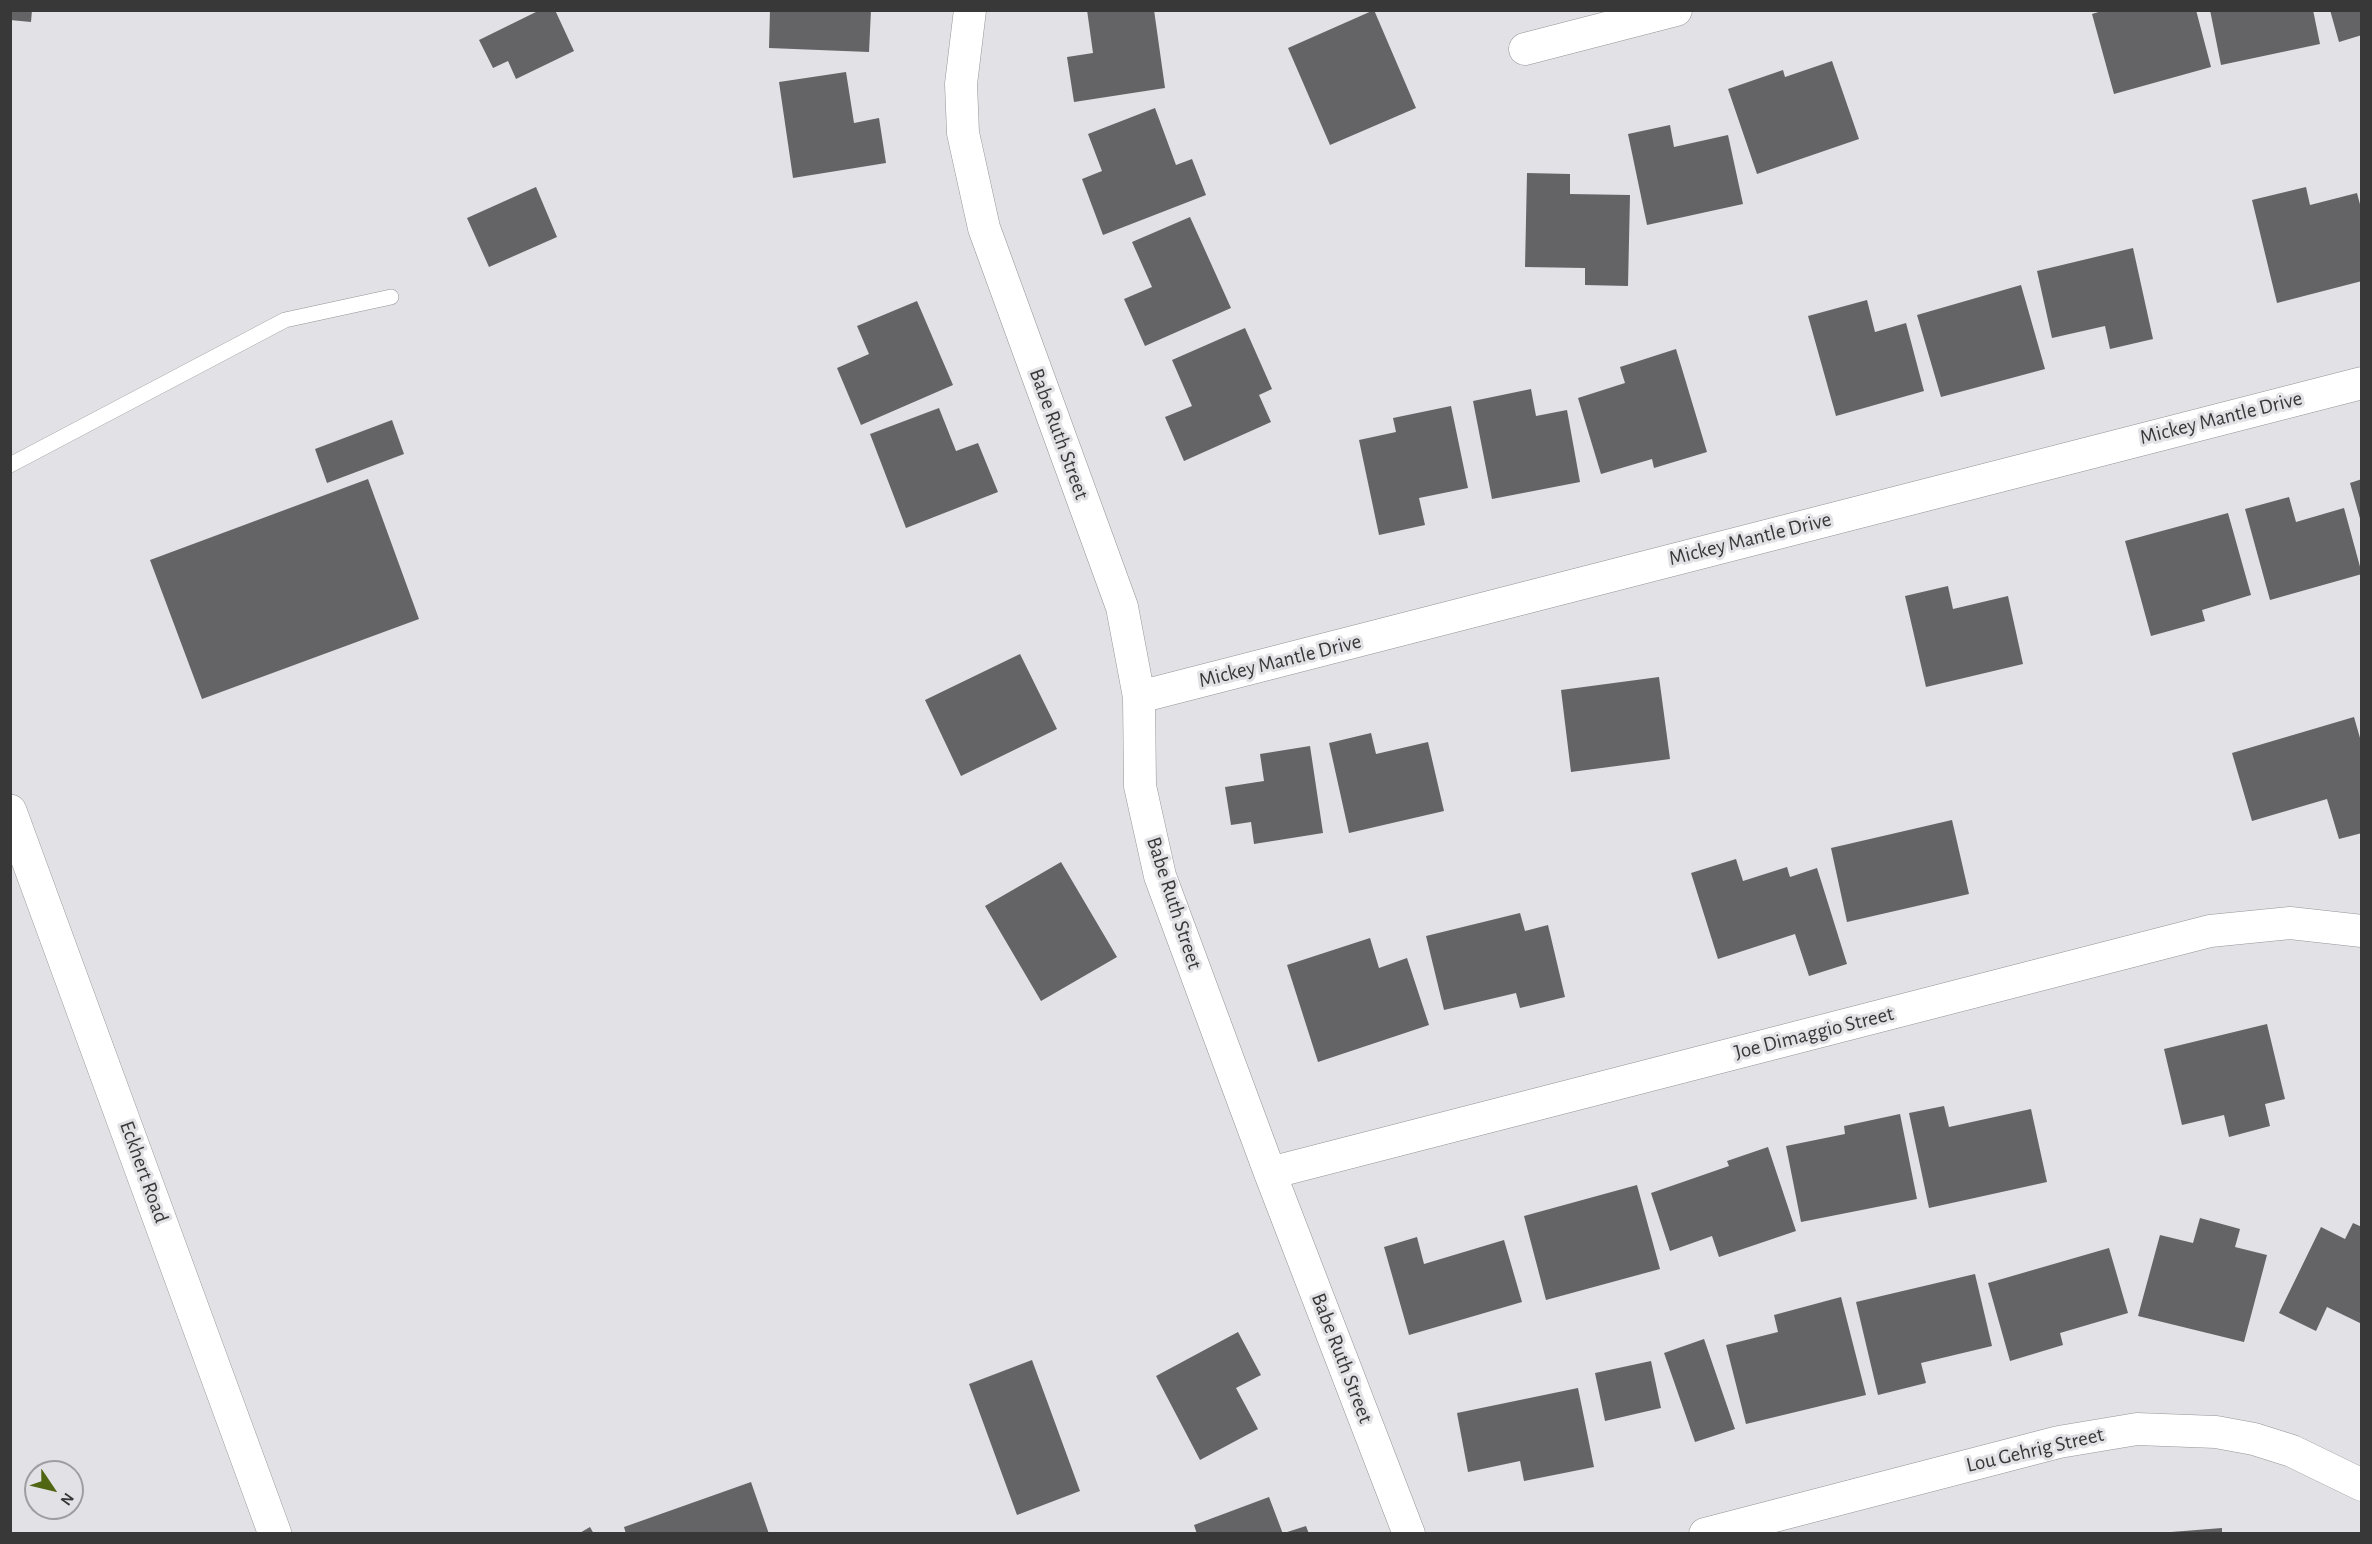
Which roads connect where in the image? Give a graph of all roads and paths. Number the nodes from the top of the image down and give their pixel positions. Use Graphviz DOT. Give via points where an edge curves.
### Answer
graph roads {
  1 [pos="970,10"];
  2 [pos="1676,10"];
  3 [pos="1525,49"];
  4 [pos="391,297"];
  5 [pos="2361,383"];
  6 [pos="10,465"];
  7 [pos="1139,697"];
  8 [pos="13,827"];
  9 [pos="2361,931"];
  10 [pos="1270,1173"];
  11 [pos="2361,1485"];
  12 [pos="275,1533"];
  13 [pos="1409,1533"];
  14 [pos="1705,1533"];
  1 -- 7 [label="street, Babe Ruth Street" via="961,84 963,133 984,228 1122,607"];
  2 -- 3 [label="street"];
  4 -- 6 [label="lane" via="285,320"];
  5 -- 7 [label="street, Mickey Mantle Drive"];
  7 -- 10 [label="street, Babe Ruth Street" via="1140,786 1160,876"];
  8 -- 12 [label="main road, Eckhert Road"];
  9 -- 10 [label="street, Joe Dimaggio Street" via="2290,923 2210,931"];
  10 -- 13 [label="street, Babe Ruth Street"];
  11 -- 14 [label="street, Lou Gehrig Street" via="2292,1451 2254,1439 2216,1431 2137,1428 2059,1442"];
}
